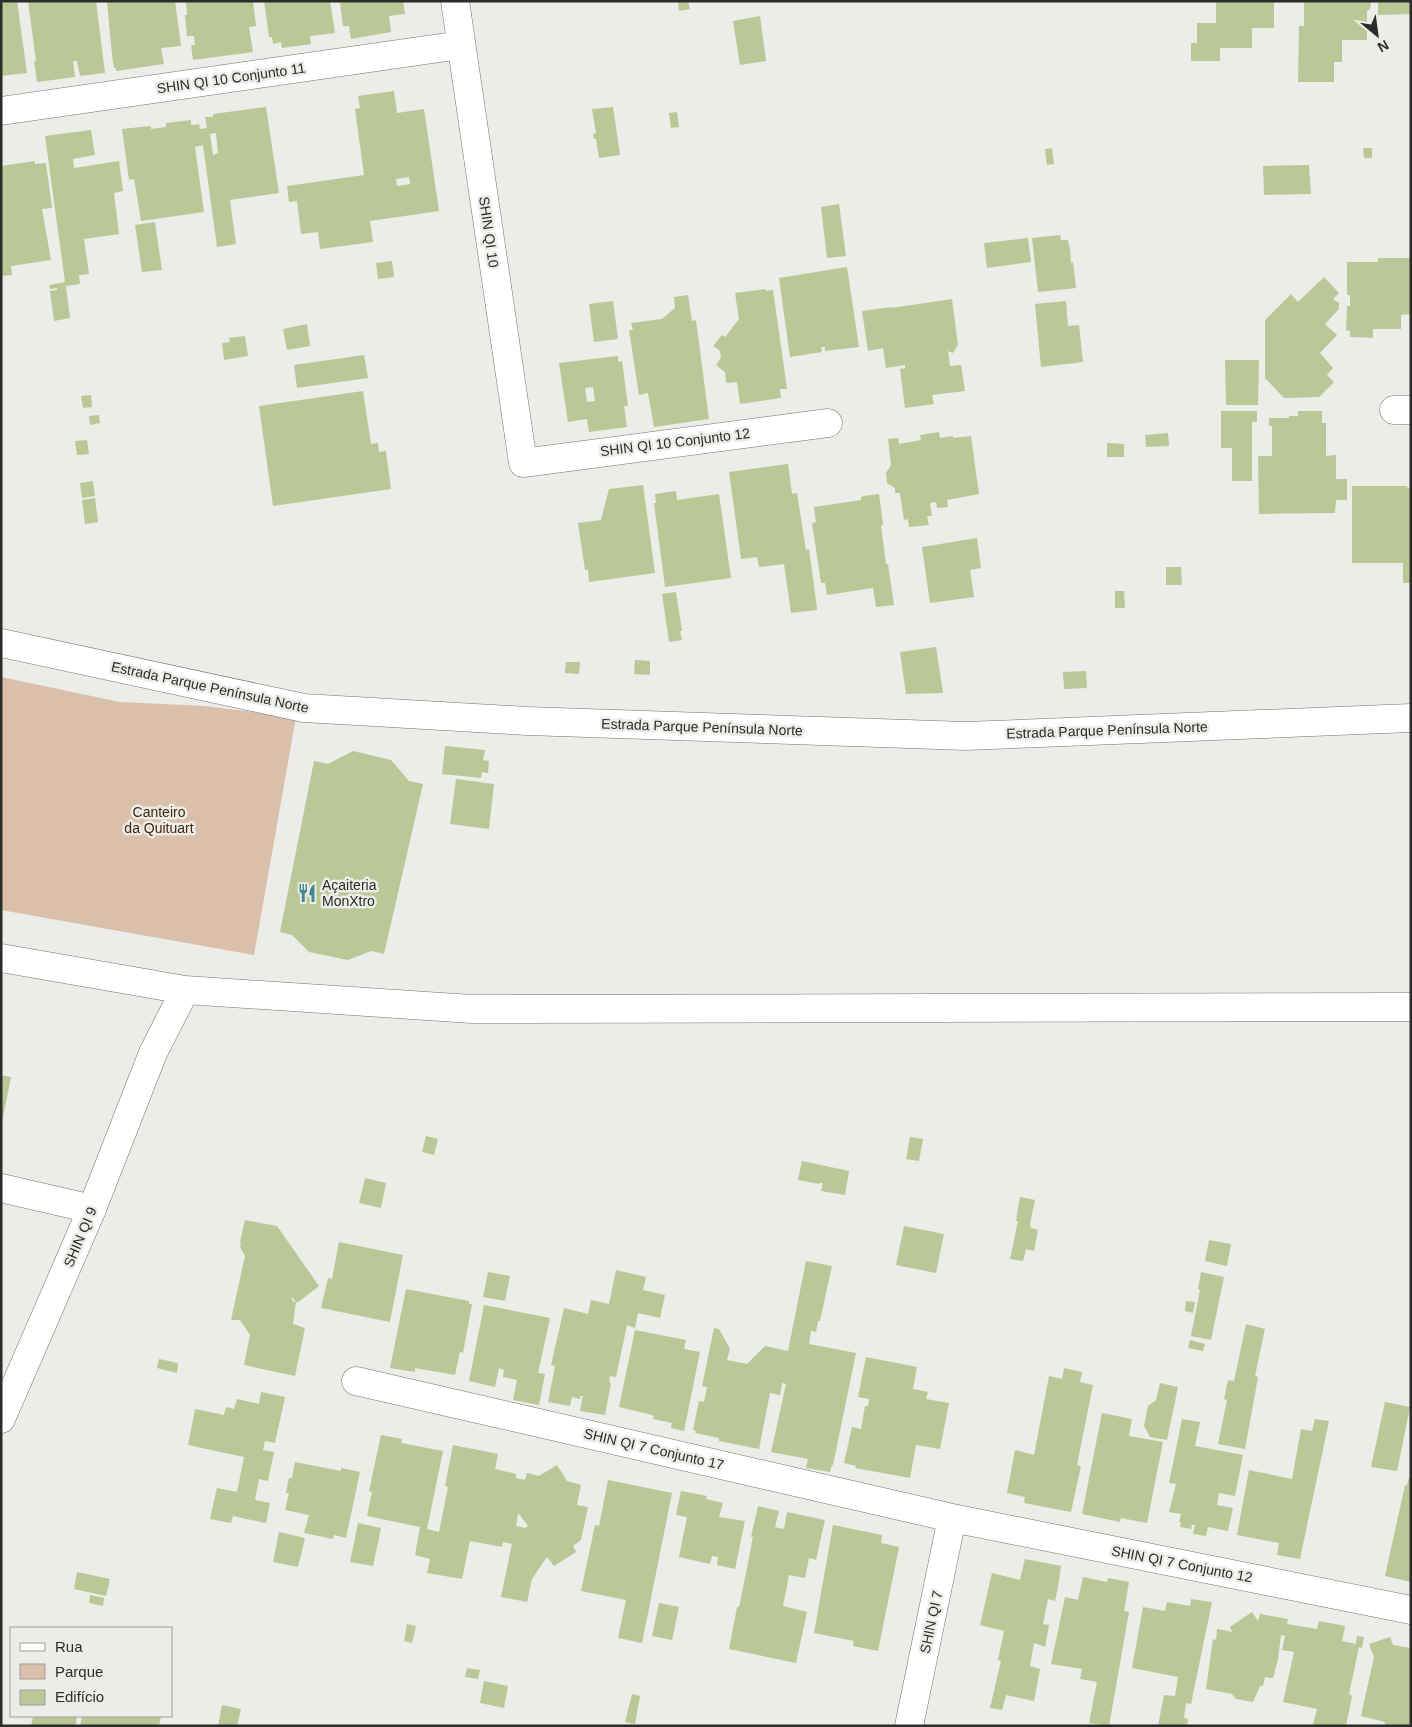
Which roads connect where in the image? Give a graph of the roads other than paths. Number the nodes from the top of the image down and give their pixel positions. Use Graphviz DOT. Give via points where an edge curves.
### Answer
graph roads {
  1 [pos="455,1"];
  2 [pos="461,45"];
  3 [pos="1,111"];
  4 [pos="828,423"];
  5 [pos="523,463"];
  6 [pos="1,642"];
  7 [pos="1411,718"];
  8 [pos="1,958"];
  9 [pos="154,984"];
  10 [pos="185,990"];
  11 [pos="1411,1007"];
  12 [pos="153,1053"];
  13 [pos="1,1188"];
  14 [pos="92,1209"];
  15 [pos="356,1381"];
  16 [pos="1,1419"];
  17 [pos="952,1518"];
  18 [pos="1411,1610"];
  19 [pos="909,1726"];
  1 -- 2 [label="street, SHIN QI 10"];
  2 -- 3 [label="street, SHIN QI 10 Conjunto 11"];
  2 -- 5 [label="street, SHIN QI 10"];
  4 -- 5 [label="street, SHIN QI 10 Conjunto 12"];
  6 -- 7 [label="street, Estrada Parque Península Norte" via="304,708 536,722 966,736"];
  8 -- 9 [label="street"];
  9 -- 10 [label="street"];
  9 -- 12 [label="street, SHIN QI 9"];
  10 -- 11 [label="street" via="472,1009"];
  10 -- 12 [label="street, SHIN QI 9"];
  12 -- 14 [label="street, SHIN QI 9"];
  13 -- 14 [label="street"];
  14 -- 16 [label="street, SHIN QI 9"];
  15 -- 17 [label="street, SHIN QI 7 Conjunto 17"];
  17 -- 18 [label="street, SHIN QI 7 Conjunto 12"];
  17 -- 19 [label="street, SHIN QI 7"];
}
